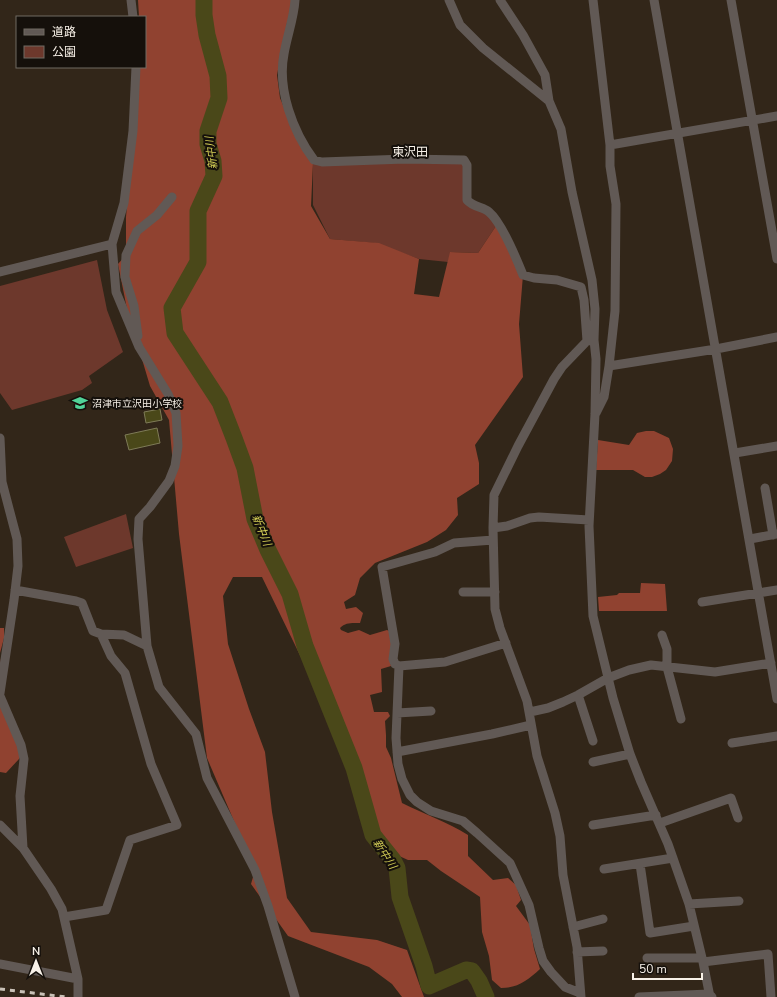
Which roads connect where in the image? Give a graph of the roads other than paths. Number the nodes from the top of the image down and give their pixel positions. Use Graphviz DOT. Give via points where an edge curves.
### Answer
graph roads {
  1 [pos="130,0"];
  2 [pos="295,0"];
  3 [pos="449,0"];
  4 [pos="500,0"];
  5 [pos="593,0"];
  6 [pos="654,0"];
  7 [pos="731,0"];
  8 [pos="134,16"];
  9 [pos="136,68"];
  10 [pos="549,101"];
  11 [pos="777,116"];
  12 [pos="752,120"];
  13 [pos="677,134"];
  14 [pos="610,145"];
  15 [pos="172,197"];
  16 [pos="112,244"];
  17 [pos="777,259"];
  18 [pos="0,272"];
  19 [pos="777,337"];
  20 [pos="591,340"];
  21 [pos="139,347"];
  22 [pos="716,349"];
  23 [pos="609,366"];
  24 [pos="595,414"];
  25 [pos="0,438"];
  26 [pos="777,446"];
  27 [pos="735,453"];
  28 [pos="765,488"];
  29 [pos="589,520"];
  30 [pos="493,528"];
  31 [pos="775,534"];
  32 [pos="750,539"];
  33 [pos="494,540"];
  34 [pos="15,590"];
  35 [pos="777,590"];
  36 [pos="463,592"];
  37 [pos="495,592"];
  38 [pos="759,593"];
  39 [pos="702,602"];
  40 [pos="101,634"];
  41 [pos="662,635"];
  42 [pos="506,643"];
  43 [pos="147,646"];
  44 [pos="771,663"];
  45 [pos="399,666"];
  46 [pos="666,667"];
  47 [pos="608,678"];
  48 [pos="0,695"];
  49 [pos="578,695"];
  50 [pos="777,699"];
  51 [pos="431,711"];
  52 [pos="530,712"];
  53 [pos="397,713"];
  54 [pos="681,719"];
  55 [pos="532,725"];
  56 [pos="777,736"];
  57 [pos="593,741"];
  58 [pos="732,743"];
  59 [pos="397,752"];
  60 [pos="630,754"];
  61 [pos="593,762"];
  62 [pos="738,818"];
  63 [pos="658,819"];
  64 [pos="0,825"];
  65 [pos="594,825"];
  66 [pos="24,848"];
  67 [pos="673,858"];
  68 [pos="640,864"];
  69 [pos="604,869"];
  70 [pos="739,901"];
  71 [pos="690,904"];
  72 [pos="64,916"];
  73 [pos="603,920"];
  74 [pos="694,926"];
  75 [pos="573,927"];
  76 [pos="603,951"];
  77 [pos="577,952"];
  78 [pos="647,958"];
  79 [pos="703,960"];
  80 [pos="0,964"];
  81 [pos="78,979"];
  82 [pos="581,995"];
  83 [pos="676,996"];
  84 [pos="710,996"];
  85 [pos="78,997"];
  86 [pos="295,997"];
  87 [pos="639,997"];
  88 [pos="771,997"];
  1 -- 8 [label="street"];
  2 -- 20 [label="street" via="284,56 285,99 294,124 314,160 464,160 467,165 467,200 494,218 524,275 581,287"];
  3 -- 10 [label="street" via="460,25 483,48"];
  4 -- 10 [label="street" via="545,75"];
  5 -- 14 [label="street"];
  6 -- 13 [label="street"];
  7 -- 12 [label="street"];
  9 -- 16 [label="street" via="133,131 125,196"];
  10 -- 20 [label="street" via="561,129 592,280 595,309"];
  11 -- 12 [label="street"];
  12 -- 13 [label="street"];
  12 -- 17 [label="street"];
  13 -- 14 [label="street"];
  13 -- 22 [label="street"];
  14 -- 23 [label="street" via="610,166 616,204 615,311"];
  15 -- 21 [label="street" via="157,215 137,231 126,255 125,277 134,306"];
  16 -- 18 [label="street"];
  16 -- 21 [label="street" via="116,292"];
  19 -- 22 [label="street"];
  20 -- 24 [label="street" via="596,359"];
  20 -- 30 [label="street" via="562,367 518,446 494,495"];
  21 -- 43 [label="street" via="168,394 176,413 178,446 175,466 169,481 139,519 138,539"];
  22 -- 23 [label="street"];
  22 -- 27 [label="street"];
  23 -- 24 [label="street" via="604,397"];
  24 -- 29 [label="street"];
  25 -- 34 [label="street" via="2,482 17,539 18,566"];
  26 -- 27 [label="street"];
  27 -- 32 [label="street"];
  28 -- 31 [label="street"];
  29 -- 30 [label="street" via="539,517"];
  29 -- 47 [label="street" via="593,616"];
  30 -- 33 [label="street"];
  31 -- 32 [label="street"];
  32 -- 38 [label="street"];
  33 -- 37 [label="street"];
  33 -- 45 [label="street" via="454,543 434,552 382,567 395,644 393,659"];
  34 -- 40 [label="street" via="82,603 93,631"];
  34 -- 48 [label="street"];
  35 -- 38 [label="street"];
  36 -- 37 [label="street"];
  37 -- 42 [label="street" via="495,609"];
  38 -- 39 [label="street"];
  38 -- 44 [label="street"];
  40 -- 43 [label="street" via="124,635"];
  40 -- 72 [label="street" via="111,656 125,673 151,764 177,825 130,840 106,910"];
  41 -- 46 [label="street" via="667,649"];
  42 -- 45 [label="street" via="445,662"];
  42 -- 52 [label="street"];
  43 -- 86 [label="street" via="158,687 196,734 207,778 255,870"];
  44 -- 46 [label="street" via="715,672"];
  44 -- 50 [label="street"];
  45 -- 53 [label="street"];
  46 -- 47 [label="street" via="652,665"];
  46 -- 54 [label="street"];
  47 -- 49 [label="street"];
  47 -- 60 [label="street"];
  48 -- 66 [label="street" via="21,745 24,759 20,796"];
  49 -- 52 [label="street" via="548,708"];
  49 -- 57 [label="street"];
  51 -- 53 [label="street"];
  52 -- 55 [label="street"];
  53 -- 59 [label="street"];
  55 -- 59 [label="street"];
  55 -- 75 [label="street" via="537,756 560,836 563,875"];
  56 -- 58 [label="street"];
  59 -- 82 [label="street" via="402,779 414,799 431,810 463,821 510,863 529,904 544,961 564,987"];
  60 -- 61 [label="street"];
  60 -- 63 [label="street"];
  62 -- 63 [label="street" via="731,798"];
  63 -- 65 [label="street"];
  63 -- 67 [label="street"];
  64 -- 66 [label="street"];
  66 -- 72 [label="street" via="51,889"];
  67 -- 68 [label="street"];
  67 -- 71 [label="street"];
  68 -- 69 [label="street"];
  68 -- 74 [label="street" via="650,933"];
  70 -- 71 [label="street"];
  71 -- 74 [label="street"];
  72 -- 81 [label="street"];
  73 -- 75 [label="street"];
  74 -- 79 [label="street"];
  75 -- 77 [label="street"];
  76 -- 77 [label="street"];
  77 -- 82 [label="street"];
  78 -- 79 [label="street"];
  79 -- 84 [label="street"];
  79 -- 88 [label="street" via="768,954"];
  80 -- 81 [label="street"];
  81 -- 85 [label="street"];
  83 -- 84 [label="street"];
  83 -- 87 [label="street"];
}
